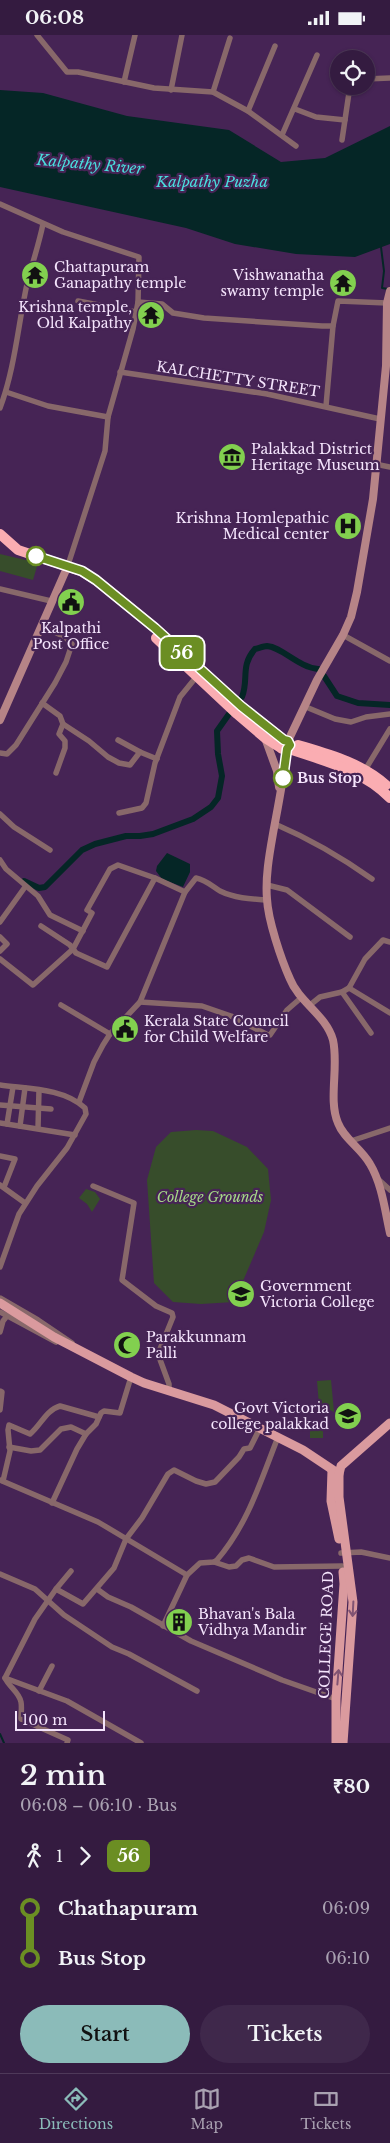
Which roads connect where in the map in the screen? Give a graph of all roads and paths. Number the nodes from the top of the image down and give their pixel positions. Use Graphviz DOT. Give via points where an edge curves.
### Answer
graph roads {
  1 [pos="38,35"];
  2 [pos="135,35"];
  3 [pos="182,35"];
  4 [pos="230,38"];
  5 [pos="275,46"];
  6 [pos="317,55"];
  7 [pos="390,78"];
  8 [pos="375,79"];
  9 [pos="124,82"];
  10 [pos="171,90"];
  11 [pos="213,92"];
  12 [pos="349,95"];
  13 [pos="294,109"];
  14 [pos="248,111"];
  15 [pos="345,120"];
  16 [pos="282,135"];
  17 [pos="342,140"];
  18 [pos="296,146"];
  19 [pos="0,204"];
  20 [pos="43,224"];
  21 [pos="390,291"];
  22 [pos="78,301"];
  23 [pos="138,302"];
  24 [pos="387,303"];
  25 [pos="136,312"];
  26 [pos="333,326"];
  27 [pos="120,372"];
  28 [pos="6,393"];
  29 [pos="326,406"];
  30 [pos="0,408"];
  31 [pos="108,417"];
  32 [pos="380,419"];
  33 [pos="375,464"];
  34 [pos="390,467"];
  35 [pos="0,534"];
  36 [pos="0,540"];
  37 [pos="67,568"];
  38 [pos="0,589"];
  39 [pos="51,601"];
  40 [pos="42,626"];
  41 [pos="343,635"];
  42 [pos="390,661"];
  43 [pos="197,676"];
  44 [pos="42,703"];
  45 [pos="306,707"];
  46 [pos="390,714"];
  47 [pos="0,720"];
  48 [pos="63,724"];
  49 [pos="390,729"];
  50 [pos="265,738"];
  51 [pos="118,740"];
  52 [pos="286,745"];
  53 [pos="0,753"];
  54 [pos="140,753"];
  55 [pos="157,759"];
  56 [pos="365,770"];
  57 [pos="56,773"];
  58 [pos="390,789"];
  59 [pos="280,794"];
  60 [pos="390,798"];
  61 [pos="119,813"];
  62 [pos="0,814"];
  63 [pos="275,825"];
  64 [pos="50,850"];
  65 [pos="0,860"];
  66 [pos="155,878"];
  67 [pos="372,879"];
  68 [pos="267,885"];
  69 [pos="25,887"];
  70 [pos="185,892"];
  71 [pos="266,900"];
  72 [pos="0,922"];
  73 [pos="41,926"];
  74 [pos="83,931"];
  75 [pos="0,937"];
  76 [pos="350,937"];
  77 [pos="390,942"];
  78 [pos="73,949"];
  79 [pos="0,951"];
  80 [pos="0,959"];
  81 [pos="349,988"];
  82 [pos="342,992"];
  83 [pos="302,997"];
  84 [pos="140,1002"];
  85 [pos="62,1005"];
  86 [pos="310,1005"];
  87 [pos="390,1013"];
  88 [pos="371,1033"];
  89 [pos="110,1034"];
  90 [pos="0,1085"];
  91 [pos="14,1087"];
  92 [pos="25,1088"];
  93 [pos="39,1090"];
  94 [pos="79,1102"];
  95 [pos="0,1105"];
  96 [pos="10,1106"];
  97 [pos="23,1107"];
  98 [pos="38,1108"];
  99 [pos="51,1109"];
  100 [pos="0,1123"];
  101 [pos="7,1124"];
  102 [pos="20,1126"];
  103 [pos="38,1128"];
  104 [pos="390,1129"];
  105 [pos="75,1135"];
  106 [pos="351,1141"];
  107 [pos="0,1156"];
  108 [pos="377,1177"];
  109 [pos="2,1186"];
  110 [pos="93,1186"];
  111 [pos="390,1190"];
  112 [pos="25,1203"];
  113 [pos="390,1233"];
  114 [pos="0,1267"];
  115 [pos="0,1298"];
  116 [pos="0,1303"];
  117 [pos="0,1312"];
  118 [pos="7,1316"];
  119 [pos="0,1332"];
  120 [pos="80,1349"];
  121 [pos="131,1377"];
  122 [pos="169,1390"];
  123 [pos="0,1391"];
  124 [pos="0,1410"];
  125 [pos="390,1416"];
  126 [pos="99,1417"];
  127 [pos="390,1423"];
  128 [pos="0,1428"];
  129 [pos="260,1428"];
  130 [pos="8,1430"];
  131 [pos="86,1434"];
  132 [pos="278,1437"];
  133 [pos="9,1447"];
  134 [pos="335,1472"];
  135 [pos="1,1480"];
  136 [pos="52,1503"];
  137 [pos="126,1539"];
  138 [pos="344,1553"];
  139 [pos="390,1558"];
  140 [pos="214,1562"];
  141 [pos="342,1566"];
  142 [pos="71,1571"];
  143 [pos="0,1574"];
  144 [pos="187,1575"];
  145 [pos="56,1589"];
  146 [pos="97,1589"];
  147 [pos="47,1601"];
  148 [pos="163,1626"];
  149 [pos="52,1666"];
  150 [pos="5,1678"];
  151 [pos="39,1691"];
  152 [pos="197,1691"];
  153 [pos="336,1699"];
  154 [pos="70,1742"];
  155 [pos="141,1743"];
  156 [pos="336,1743"];
  157 [pos="342,1743"];
  1 -- 9 [label="street" via="67,72"];
  2 -- 9 [label="street"];
  3 -- 10 [label="street"];
  4 -- 11 [label="street"];
  5 -- 14 [label="street"];
  6 -- 13 [label="street"];
  7 -- 8 [label="street"];
  9 -- 10 [label="street"];
  10 -- 11 [label="street"];
  11 -- 14 [label="street"];
  12 -- 15 [label="street"];
  13 -- 15 [label="street" via="316,117"];
  13 -- 16 [label="street"];
  14 -- 16 [label="street"];
  15 -- 17 [label="street"];
  16 -- 18 [label="street"];
  19 -- 20 [label="street"];
  20 -- 23 [label="street" via="139,257"];
  20 -- 28 [label="street"];
  21 -- 24 [label="street"];
  22 -- 25 [label="street"];
  23 -- 25 [label="street"];
  23 -- 26 [label="street" via="162,304 173,313 204,318"];
  24 -- 26 [label="street" via="338,301"];
  24 -- 32 [label="street" via="386,366"];
  25 -- 27 [label="street"];
  26 -- 29 [label="street"];
  27 -- 29 [label="street, KALCHETTY STREET"];
  27 -- 31 [label="street"];
  28 -- 30 [label="street"];
  28 -- 31 [label="street" via="48,406"];
  29 -- 32 [label="street, KALCHETTY STREET"];
  31 -- 37 [label="street" via="105,451"];
  32 -- 33 [label="street"];
  33 -- 34 [label="street"];
  33 -- 41 [label="street" via="373,499 357,592"];
  35 -- 37 [label="highway" via="18,550"];
  36 -- 37 [label="highway" via="16,554"];
  37 -- 39 [label="street"];
  37 -- 43 [label="highway" via="105,591"];
  37 -- 52 [label="highway" via="96,580"];
  38 -- 39 [label="street"];
  39 -- 40 [label="street"];
  40 -- 44 [label="street" via="72,643 66,662"];
  40 -- 47 [label="street"];
  41 -- 42 [label="street"];
  41 -- 45 [label="street"];
  43 -- 50 [label="highway"];
  43 -- 55 [label="street" via="180,697"];
  44 -- 48 [label="street" via="60,716"];
  44 -- 53 [label="street" via="16,745 7,754"];
  45 -- 46 [label="street" via="351,722"];
  45 -- 52 [label="street"];
  48 -- 54 [label="street" via="119,763 130,765"];
  48 -- 57 [label="street" via="59,734 65,741 65,748"];
  49 -- 56 [label="street"];
  50 -- 52 [label="highway"];
  50 -- 59 [label="street" via="277,771"];
  51 -- 54 [label="street"];
  52 -- 56 [label="highway" via="335,756"];
  52 -- 59 [label="street"];
  52 -- 60 [label="highway" via="361,776"];
  54 -- 55 [label="street"];
  55 -- 61 [label="street" via="146,803 142,808"];
  56 -- 58 [label="highway"];
  59 -- 63 [label="street"];
  62 -- 64 [label="street"];
  63 -- 67 [label="street" via="342,857"];
  63 -- 68 [label="street"];
  65 -- 69 [label="street"];
  66 -- 70 [label="street"];
  66 -- 74 [label="street" via="114,866 86,910 92,913"];
  66 -- 78 [label="street" via="107,967"];
  68 -- 71 [label="street"];
  68 -- 76 [label="street" via="288,890"];
  69 -- 72 [label="street"];
  69 -- 74 [label="street" via="38,896 50,915"];
  70 -- 71 [label="street" via="196,878 231,895"];
  70 -- 84 [label="street"];
  71 -- 83 [label="street" via="290,981"];
  73 -- 78 [label="street"];
  74 -- 78 [label="street"];
  75 -- 79 [label="street" via="7,944"];
  77 -- 81 [label="street" via="383,940 372,950"];
  78 -- 80 [label="street" via="33,985"];
  81 -- 82 [label="street"];
  81 -- 87 [label="street"];
  82 -- 86 [label="street" via="320,997"];
  82 -- 88 [label="street"];
  83 -- 84 [label="street" via="287,1010 270,1035 202,1006"];
  83 -- 86 [label="street"];
  84 -- 89 [label="street"];
  85 -- 89 [label="street"];
  86 -- 106 [label="street" via="332,1039 337,1121 343,1134"];
  89 -- 94 [label="street" via="94,1062"];
  90 -- 91 [label="street"];
  91 -- 92 [label="street"];
  91 -- 96 [label="street"];
  92 -- 93 [label="street"];
  92 -- 97 [label="street"];
  93 -- 94 [label="street"];
  93 -- 98 [label="street"];
  94 -- 105 [label="street" via="86,1114"];
  95 -- 96 [label="street"];
  96 -- 97 [label="street"];
  96 -- 101 [label="street"];
  97 -- 98 [label="street"];
  97 -- 102 [label="street"];
  98 -- 99 [label="street"];
  98 -- 103 [label="street"];
  100 -- 101 [label="street"];
  101 -- 102 [label="street"];
  102 -- 103 [label="street"];
  103 -- 105 [label="street"];
  104 -- 106 [label="street"];
  105 -- 112 [label="street"];
  106 -- 108 [label="street" via="363,1153"];
  107 -- 109 [label="street" via="15,1159"];
  108 -- 111 [label="street"];
  108 -- 113 [label="street"];
  109 -- 112 [label="street"];
  110 -- 122 [label="street" via="134,1203 122,1280 156,1306 172,1313 158,1354"];
  112 -- 114 [label="street"];
  115 -- 120 [label="street" via="63,1335"];
  116 -- 120 [label="main road" via="54,1337"];
  117 -- 118 [label="street"];
  118 -- 119 [label="street"];
  118 -- 120 [label="street" via="41,1336"];
  120 -- 121 [label="main road"];
  121 -- 122 [label="main road"];
  121 -- 126 [label="street" via="120,1413 104,1411"];
  122 -- 129 [label="main road" via="214,1405"];
  123 -- 124 [label="street"];
  125 -- 134 [label="main road"];
  126 -- 130 [label="street" via="60,1407 50,1412 30,1434 10,1425"];
  126 -- 131 [label="street"];
  127 -- 134 [label="main road"];
  128 -- 130 [label="street"];
  129 -- 132 [label="main road"];
  129 -- 137 [label="street" via="250,1448 244,1449 215,1482 206,1484 174,1470 168,1474"];
  130 -- 133 [label="street"];
  131 -- 133 [label="street" via="71,1427 62,1429 40,1450"];
  131 -- 136 [label="street"];
  132 -- 134 [label="main road"];
  132 -- 140 [label="street" via="242,1524"];
  133 -- 135 [label="street"];
  134 -- 138 [label="main road, COLLEGE ROAD" via="331,1501"];
  135 -- 136 [label="street"];
  136 -- 137 [label="street" via="98,1521"];
  137 -- 144 [label="street"];
  137 -- 146 [label="street" via="114,1567"];
  138 -- 139 [label="street" via="368,1553"];
  138 -- 141 [label="main road, COLLEGE ROAD"];
  138 -- 157 [label="main road, COLLEGE ROAD, one-way" via="354,1602"];
  140 -- 141 [label="street" via="228,1567 249,1559 274,1567"];
  140 -- 144 [label="street" via="200,1563"];
  153 -- 141 [label="main road, COLLEGE ROAD, one-way" via="344,1584"];
  142 -- 145 [label="street"];
  143 -- 147 [label="street" via="35,1589"];
  144 -- 148 [label="street"];
  145 -- 146 [label="street" via="83,1605"];
  145 -- 147 [label="street"];
  146 -- 148 [label="street"];
  147 -- 150 [label="street"];
  147 -- 152 [label="street" via="106,1644"];
  148 -- 153 [label="street" via="282,1680"];
  149 -- 151 [label="street"];
  150 -- 151 [label="street"];
  150 -- 154 [label="street" via="21,1703 21,1719"];
  151 -- 155 [label="street" via="67,1701"];
  153 -- 156 [label="main road, COLLEGE ROAD"];
}
